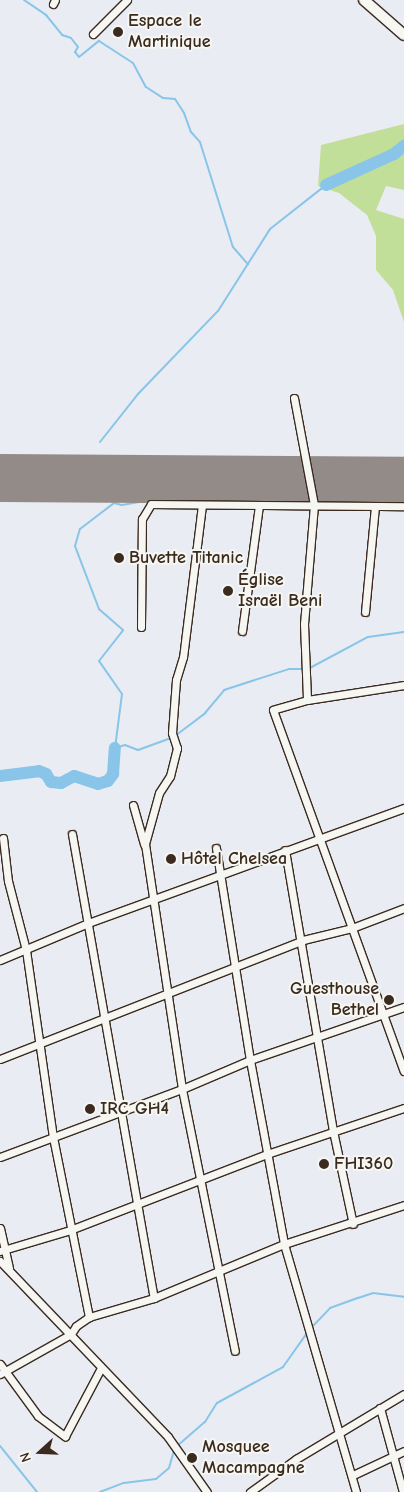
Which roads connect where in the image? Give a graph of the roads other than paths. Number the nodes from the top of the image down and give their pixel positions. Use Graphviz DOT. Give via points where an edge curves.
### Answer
graph roads {
  1 [pos="127,0"];
  2 [pos="364,0"];
  3 [pos="93,34"];
  4 [pos="404,35"];
  5 [pos="294,398"];
  6 [pos="202,505"];
  7 [pos="314,505"];
  8 [pos="259,506"];
  9 [pos="375,506"];
  10 [pos="404,506"];
  11 [pos="365,612"];
  12 [pos="141,627"];
  13 [pos="242,631"];
  14 [pos="404,685"];
  15 [pos="307,700"];
  16 [pos="133,805"];
  17 [pos="404,808"];
  18 [pos="72,834"];
  19 [pos="3,838"];
  20 [pos="318,838"];
  21 [pos="145,844"];
  22 [pos="216,848"];
  23 [pos="285,850"];
  24 [pos="219,876"];
  25 [pos="155,901"];
  26 [pos="404,908"];
  27 [pos="88,923"];
  28 [pos="352,928"];
  29 [pos="303,940"];
  30 [pos="26,950"];
  31 [pos="0,960"];
  32 [pos="235,968"];
  33 [pos="169,994"];
  34 [pos="404,1007"];
  35 [pos="384,1015"];
  36 [pos="104,1016"];
  37 [pos="316,1037"];
  38 [pos="38,1043"];
  39 [pos="0,1059"];
  40 [pos="250,1060"];
  41 [pos="404,1071"];
  42 [pos="182,1090"];
  43 [pos="404,1108"];
  44 [pos="120,1112"];
  45 [pos="333,1131"];
  46 [pos="53,1137"];
  47 [pos="267,1154"];
  48 [pos="0,1157"];
  49 [pos="202,1180"];
  50 [pos="136,1204"];
  51 [pos="404,1205"];
  52 [pos="352,1224"];
  53 [pos="0,1228"];
  54 [pos="70,1230"];
  55 [pos="284,1244"];
  56 [pos="2,1251"];
  57 [pos="0,1261"];
  58 [pos="10,1271"];
  59 [pos="220,1271"];
  60 [pos="154,1298"];
  61 [pos="89,1317"];
  62 [pos="71,1334"];
  63 [pos="235,1351"];
  64 [pos="0,1364"];
  65 [pos="102,1368"];
  66 [pos="3,1373"];
  67 [pos="404,1394"];
  68 [pos="380,1408"];
  69 [pos="340,1432"];
  70 [pos="404,1450"];
  71 [pos="395,1455"];
  72 [pos="353,1475"];
  73 [pos="208,1492"];
  74 [pos="250,1492"];
  75 [pos="356,1492"];
  76 [pos="403,1492"];
  1 -- 3 [label="street"];
  2 -- 4 [label="highway"];
  5 -- 7 [label="street"];
  6 -- 8 [label="street"];
  6 -- 12 [label="street" via="158,503 147,507 144,513"];
  6 -- 21 [label="street" via="183,657 176,680 172,733 177,748 170,776 159,793"];
  7 -- 8 [label="street"];
  7 -- 9 [label="street"];
  7 -- 15 [label="street" via="304,624"];
  8 -- 13 [label="street"];
  9 -- 10 [label="street"];
  9 -- 11 [label="street"];
  14 -- 15 [label="street"];
  15 -- 20 [label="street" via="273,710"];
  16 -- 21 [label="street"];
  17 -- 20 [label="street"];
  18 -- 27 [label="street"];
  19 -- 30 [label="street" via="8,882"];
  20 -- 23 [label="street"];
  20 -- 28 [label="street"];
  21 -- 25 [label="street"];
  22 -- 24 [label="street"];
  23 -- 24 [label="street"];
  23 -- 29 [label="street"];
  24 -- 25 [label="street"];
  24 -- 32 [label="street"];
  25 -- 27 [label="street"];
  25 -- 33 [label="street"];
  26 -- 28 [label="street"];
  27 -- 30 [label="street"];
  27 -- 36 [label="street"];
  28 -- 29 [label="street"];
  28 -- 35 [label="street"];
  29 -- 32 [label="street"];
  29 -- 37 [label="street"];
  30 -- 31 [label="street"];
  30 -- 38 [label="street"];
  32 -- 33 [label="street"];
  32 -- 40 [label="street"];
  33 -- 36 [label="street"];
  33 -- 42 [label="street"];
  34 -- 35 [label="street"];
  35 -- 37 [label="street"];
  35 -- 41 [label="street"];
  36 -- 38 [label="street"];
  36 -- 44 [label="street"];
  37 -- 40 [label="street"];
  37 -- 45 [label="street"];
  38 -- 39 [label="street"];
  38 -- 46 [label="street"];
  40 -- 42 [label="street"];
  40 -- 47 [label="street"];
  42 -- 44 [label="street"];
  42 -- 49 [label="street"];
  43 -- 45 [label="street"];
  44 -- 46 [label="street"];
  44 -- 50 [label="street"];
  45 -- 47 [label="street"];
  45 -- 52 [label="street"];
  46 -- 48 [label="street"];
  46 -- 54 [label="street"];
  47 -- 49 [label="street"];
  47 -- 55 [label="street"];
  49 -- 50 [label="street"];
  49 -- 59 [label="street"];
  50 -- 54 [label="street"];
  50 -- 60 [label="street"];
  51 -- 52 [label="street"];
  52 -- 55 [label="street"];
  53 -- 56 [label="street"];
  54 -- 56 [label="street"];
  54 -- 61 [label="street"];
  55 -- 59 [label="street"];
  55 -- 69 [label="street"];
  56 -- 58 [label="street"];
  57 -- 58 [label="street"];
  58 -- 62 [label="street"];
  59 -- 60 [label="street"];
  59 -- 63 [label="street"];
  60 -- 61 [label="street"];
  61 -- 62 [label="street"];
  62 -- 65 [label="street"];
  62 -- 66 [label="street"];
  64 -- 66 [label="street"];
  65 -- 66 [label="street" via="65,1436 38,1416"];
  65 -- 73 [label="street" via="180,1450"];
  67 -- 68 [label="street"];
  68 -- 69 [label="street"];
  68 -- 71 [label="street"];
  69 -- 72 [label="street"];
  69 -- 74 [label="street"];
  70 -- 71 [label="street"];
  71 -- 72 [label="street"];
  71 -- 76 [label="street"];
  72 -- 75 [label="street"];
}
